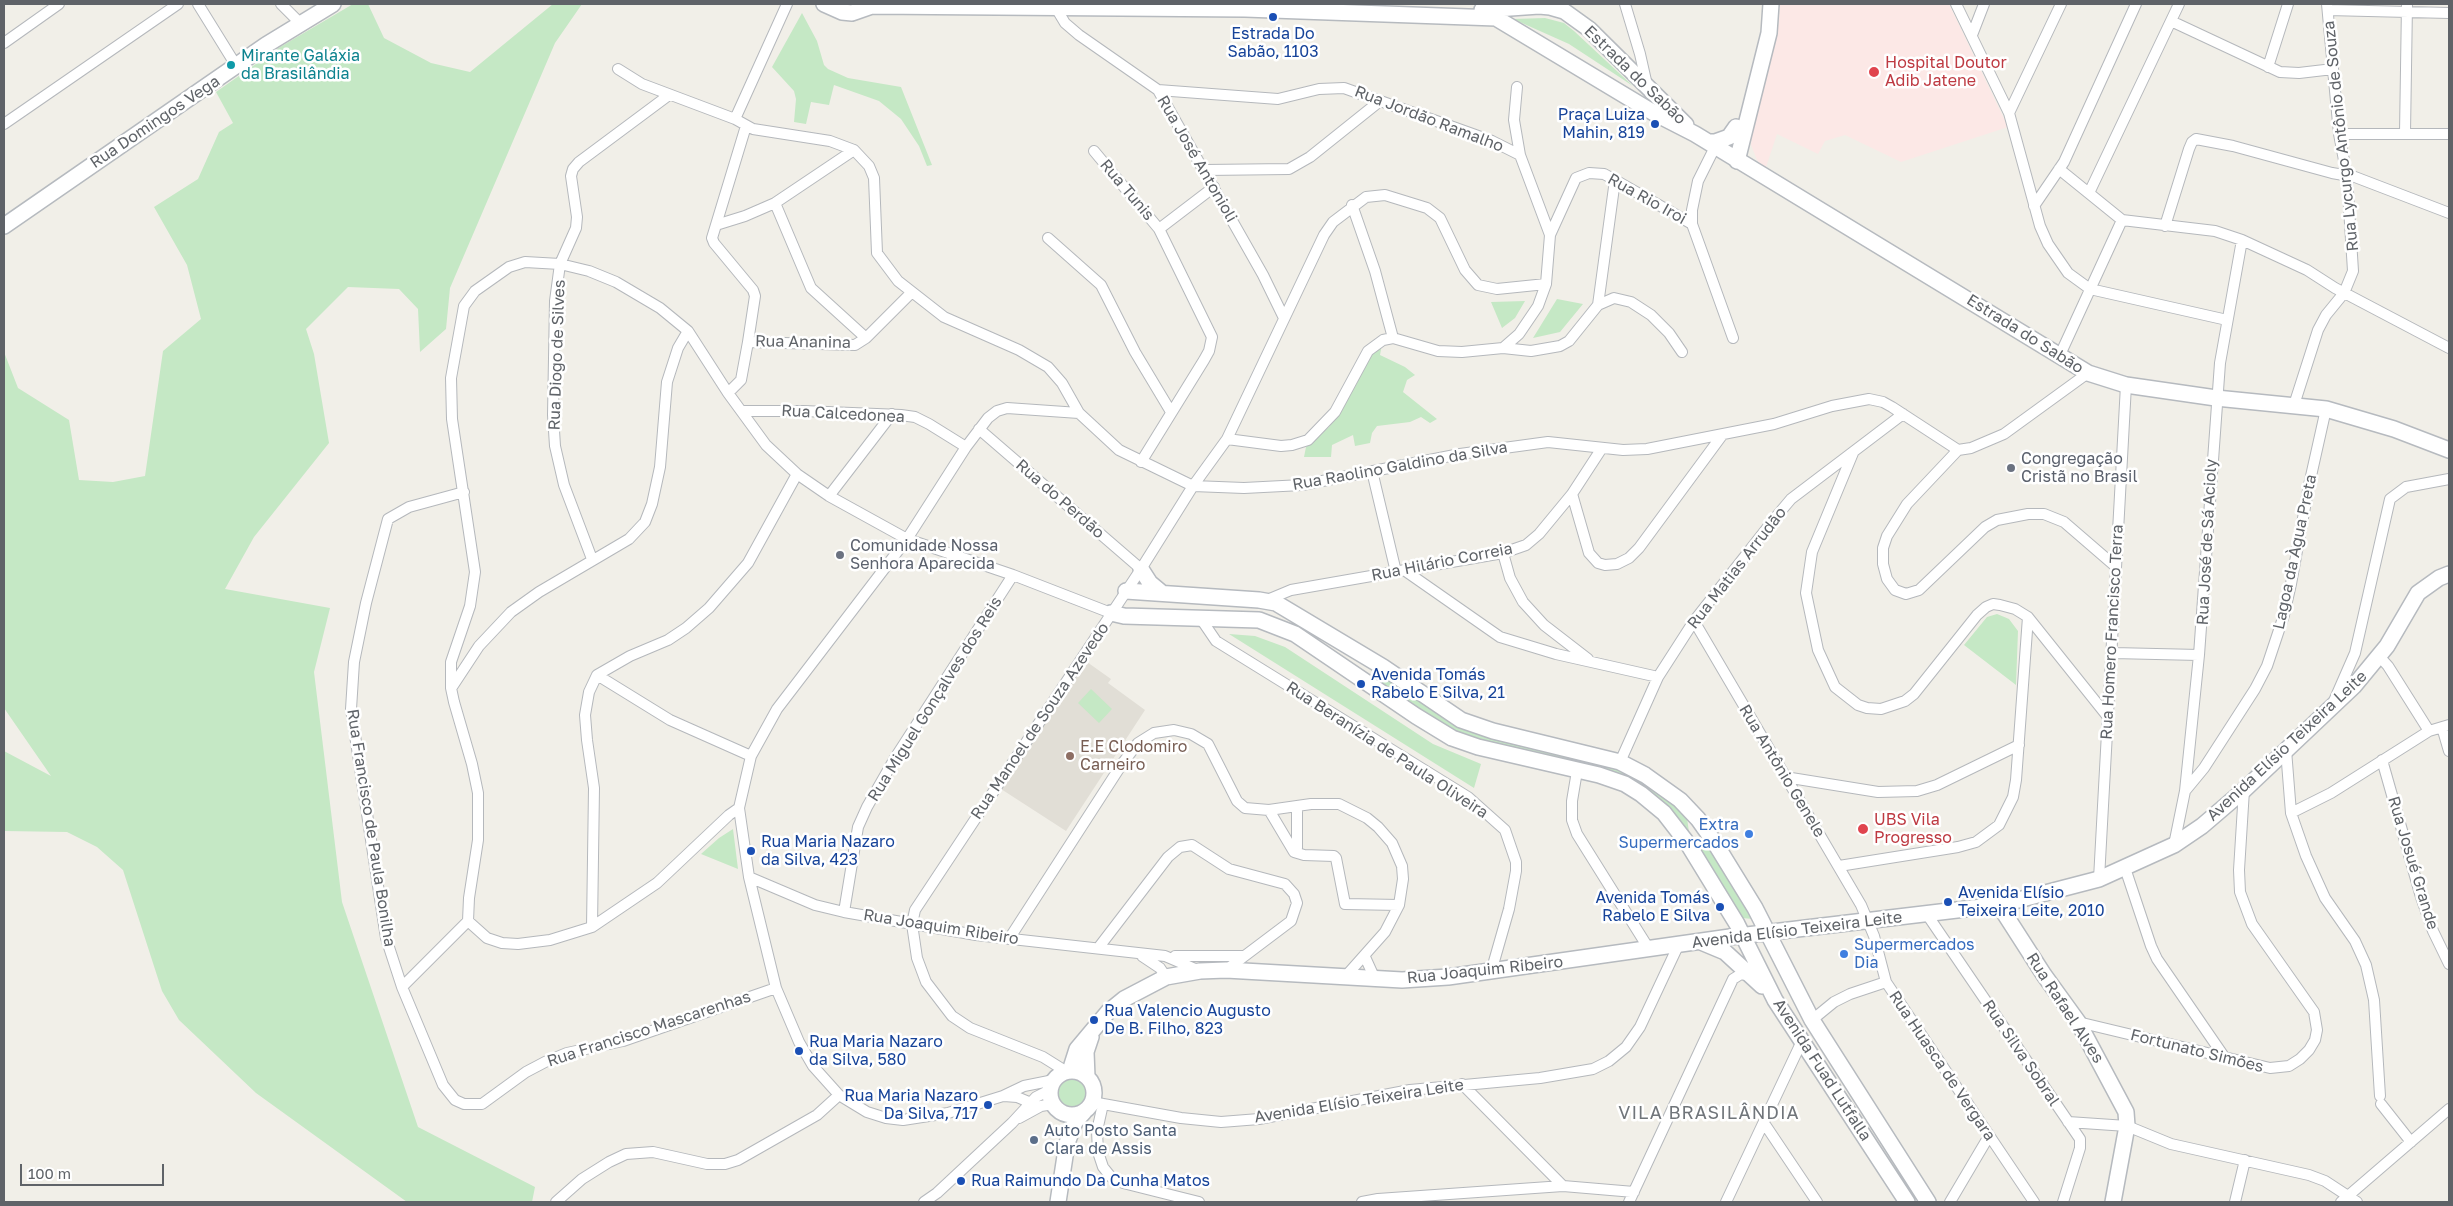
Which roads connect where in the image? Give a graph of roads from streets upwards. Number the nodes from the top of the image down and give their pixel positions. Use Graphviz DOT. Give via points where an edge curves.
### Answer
graph roads {
  1 [pos="58,4"];
  2 [pos="178,4"];
  3 [pos="198,4"];
  4 [pos="280,4"];
  5 [pos="333,4"];
  6 [pos="787,4"];
  7 [pos="824,4"];
  8 [pos="1625,4"];
  9 [pos="1762,4"];
  10 [pos="1771,4"];
  11 [pos="1956,4"];
  12 [pos="1984,4"];
  13 [pos="2061,4"];
  14 [pos="2136,4"];
  15 [pos="2179,4"];
  16 [pos="2288,4"];
  17 [pos="868,5"];
  18 [pos="2327,7"];
  19 [pos="1056,8"];
  20 [pos="2407,8"];
  21 [pos="1368,9"];
  22 [pos="2449,13"];
  23 [pos="1456,16"];
  24 [pos="2171,21"];
  25 [pos="301,24"];
  26 [pos="1972,35"];
  27 [pos="4,43"];
  28 [pos="2268,66"];
  29 [pos="236,67"];
  30 [pos="618,69"];
  31 [pos="2333,70"];
  32 [pos="1648,86"];
  33 [pos="1517,87"];
  34 [pos="1158,90"];
  35 [pos="668,96"];
  36 [pos="1630,99"];
  37 [pos="1380,101"];
  38 [pos="2009,113"];
  39 [pos="735,119"];
  40 [pos="4,124"];
  41 [pos="746,126"];
  42 [pos="1736,127"];
  43 [pos="2404,133"];
  44 [pos="2340,134"];
  45 [pos="2449,134"];
  46 [pos="1706,141"];
  47 [pos="854,150"];
  48 [pos="1094,151"];
  49 [pos="1520,155"];
  50 [pos="1732,158"];
  51 [pos="2059,169"];
  52 [pos="1205,170"];
  53 [pos="2347,176"];
  54 [pos="1615,180"];
  55 [pos="1214,186"];
  56 [pos="2089,193"];
  57 [pos="775,203"];
  58 [pos="1352,206"];
  59 [pos="2034,206"];
  60 [pos="2449,212"];
  61 [pos="2122,220"];
  62 [pos="1692,224"];
  63 [pos="716,225"];
  64 [pos="4,226"];
  65 [pos="2165,226"];
  66 [pos="1159,229"];
  67 [pos="1550,235"];
  68 [pos="1048,238"];
  69 [pos="2242,240"];
  70 [pos="560,264"];
  71 [pos="1546,284"];
  72 [pos="2090,289"];
  73 [pos="911,293"];
  74 [pos="2344,293"];
  75 [pos="1598,305"];
  76 [pos="1284,318"];
  77 [pos="2227,320"];
  78 [pos="688,331"];
  79 [pos="866,338"];
  80 [pos="1393,338"];
  81 [pos="1733,338"];
  82 [pos="748,342"];
  83 [pos="1503,348"];
  84 [pos="2449,348"];
  85 [pos="1682,352"];
  86 [pos="2059,357"];
  87 [pos="2088,373"];
  88 [pos="2126,385"];
  89 [pos="728,393"];
  90 [pos="2216,398"];
  91 [pos="2294,405"];
  92 [pos="2326,409"];
  93 [pos="743,411"];
  94 [pos="1171,412"];
  95 [pos="1079,413"];
  96 [pos="892,414"];
  97 [pos="1903,414"];
  98 [pos="979,429"];
  99 [pos="1723,434"];
  100 [pos="1227,439"];
  101 [pos="966,447"];
  102 [pos="1602,448"];
  103 [pos="1958,450"];
  104 [pos="2449,450"];
  105 [pos="1853,453"];
  106 [pos="1141,462"];
  107 [pos="1372,471"];
  108 [pos="797,474"];
  109 [pos="2449,479"];
  110 [pos="1193,486"];
  111 [pos="464,492"];
  112 [pos="1572,494"];
  113 [pos="829,496"];
  114 [pos="907,539"];
  115 [pos="1503,553"];
  116 [pos="592,559"];
  117 [pos="2115,566"];
  118 [pos="1141,569"];
  119 [pos="1400,571"];
  120 [pos="2449,574"];
  121 [pos="1012,575"];
  122 [pos="1126,592"];
  123 [pos="1162,593"];
  124 [pos="1267,600"];
  125 [pos="1111,613"];
  126 [pos="2028,617"];
  127 [pos="1201,618"];
  128 [pos="1694,621"];
  129 [pos="2113,653"];
  130 [pos="2199,655"];
  131 [pos="2379,656"];
  132 [pos="1591,661"];
  133 [pos="1383,667"];
  134 [pos="597,675"];
  135 [pos="1658,677"];
  136 [pos="1370,685"];
  137 [pos="452,688"];
  138 [pos="2332,706"];
  139 [pos="2108,717"];
  140 [pos="2446,726"];
  141 [pos="2429,731"];
  142 [pos="2019,745"];
  143 [pos="2286,750"];
  144 [pos="2449,751"];
  145 [pos="751,756"];
  146 [pos="2382,760"];
  147 [pos="1620,762"];
  148 [pos="1577,771"];
  149 [pos="1785,778"];
  150 [pos="2244,790"];
  151 [pos="2185,791"];
  152 [pos="1296,806"];
  153 [pos="739,808"];
  154 [pos="1269,810"];
  155 [pos="2292,813"];
  156 [pos="1707,833"];
  157 [pos="1688,844"];
  158 [pos="2174,845"];
  159 [pos="1294,852"];
  160 [pos="1839,866"];
  161 [pos="2125,868"];
  162 [pos="749,877"];
  163 [pos="2099,879"];
  164 [pos="1399,905"];
  165 [pos="1999,905"];
  166 [pos="844,912"];
  167 [pos="1926,913"];
  168 [pos="1869,920"];
  169 [pos="468,921"];
  170 [pos="912,924"];
  171 [pos="592,927"];
  172 [pos="1768,933"];
  173 [pos="1742,936"];
  174 [pos="1009,938"];
  175 [pos="1699,941"];
  176 [pos="1678,946"];
  177 [pos="1099,947"];
  178 [pos="1255,947"];
  179 [pos="1649,948"];
  180 [pos="1139,954"];
  181 [pos="1166,956"];
  182 [pos="1244,956"];
  183 [pos="1365,957"];
  184 [pos="2449,964"];
  185 [pos="1226,970"];
  186 [pos="1200,971"];
  187 [pos="1258,972"];
  188 [pos="1491,972"];
  189 [pos="1753,976"];
  190 [pos="1166,977"];
  191 [pos="1345,977"];
  192 [pos="1375,979"];
  193 [pos="1886,982"];
  194 [pos="402,987"];
  195 [pos="776,988"];
  196 [pos="1775,1000"];
  197 [pos="1812,1020"];
  198 [pos="2078,1022"];
  199 [pos="1093,1030"];
  200 [pos="1802,1041"];
  201 [pos="2225,1058"];
  202 [pos="1087,1077"];
  203 [pos="1848,1078"];
  204 [pos="1831,1083"];
  205 [pos="1462,1084"];
  206 [pos="1057,1091"];
  207 [pos="839,1095"];
  208 [pos="1003,1096"];
  209 [pos="1030,1103"];
  210 [pos="473,1105"];
  211 [pos="1093,1106"];
  212 [pos="2449,1109"];
  213 [pos="2068,1122"];
  214 [pos="1012,1123"];
  215 [pos="1764,1123"];
  216 [pos="2127,1126"];
  217 [pos="1989,1136"];
  218 [pos="2411,1142"];
  219 [pos="2245,1160"];
  220 [pos="1064,1162"];
  221 [pos="1563,1186"];
  222 [pos="1634,1192"];
  223 [pos="2345,1198"];
  224 [pos="556,1202"];
  225 [pos="924,1202"];
  226 [pos="1058,1202"];
  227 [pos="1199,1202"];
  228 [pos="1362,1202"];
  229 [pos="1629,1202"];
  230 [pos="1726,1202"];
  231 [pos="1817,1202"];
  232 [pos="1907,1202"];
  233 [pos="1928,1202"];
  234 [pos="1950,1202"];
  235 [pos="2034,1202"];
  236 [pos="2063,1202"];
  237 [pos="2113,1202"];
  238 [pos="2235,1202"];
  239 [pos="2357,1202"];
  1 -- 27 [label="street"];
  2 -- 40 [label="street"];
  3 -- 29 [label="street"];
  4 -- 25 [label="street"];
  5 -- 25 [label="street, Rua Domingos Vega"];
  6 -- 39 [label="street"];
  7 -- 17 [label="street, Estrada do Sabão" via="852,13"];
  8 -- 32 [label="street"];
  9 -- 42 [label="street" via="1759,35"];
  10 -- 50 [label="street" via="1769,33"];
  11 -- 26 [label="street"];
  12 -- 26 [label="street"];
  13 -- 38 [label="street"];
  14 -- 51 [label="street"];
  15 -- 24 [label="street"];
  16 -- 28 [label="street"];
  17 -- 19 [label="street, Estrada do Sabão"];
  18 -- 20 [label="street"];
  18 -- 31 [label="street, Rua Lycurgo Antônio de Souza"];
  19 -- 21 [label="street, Estrada do Sabão"];
  19 -- 34 [label="street, Rua José Antonioli" via="1079,35"];
  20 -- 22 [label="street"];
  20 -- 43 [label="street"];
  21 -- 23 [label="street, Estrada do Sabão"];
  23 -- 32 [label="street, Estrada do Sabão" via="1522,7 1550,7 1564,11 1589,29"];
  23 -- 36 [label="street, Estrada do Sabão" via="1496,18"];
  24 -- 28 [label="street"];
  24 -- 56 [label="street"];
  25 -- 29 [label="street, Rua Domingos Vega"];
  26 -- 38 [label="street"];
  28 -- 31 [label="street" via="2287,73"];
  29 -- 64 [label="street, Rua Domingos Vega"];
  30 -- 35 [label="street, Rua Raolino Galdino da Silva"];
  31 -- 44 [label="street, Rua Lycurgo Antônio de Souza"];
  32 -- 36 [label="street" via="1650,93 1644,100"];
  32 -- 46 [label="street, Estrada do Sabão"];
  33 -- 49 [label="street" via="1514,120"];
  34 -- 37 [label="street, Rua Jordão Ramalho" via="1278,99 1319,89 1344,88"];
  34 -- 52 [label="street, Rua José Antonioli"];
  35 -- 39 [label="street, Rua Raolino Galdino da Silva"];
  35 -- 70 [label="street, Rua Diogo de Silves" via="573,169 571,184 576,228"];
  36 -- 46 [label="street, Estrada do Sabão"];
  37 -- 49 [label="street, Rua Jordão Ramalho" via="1492,141"];
  37 -- 52 [label="street" via="1310,157 1289,169"];
  38 -- 59 [label="street"];
  39 -- 41 [label="street, Rua Raolino Galdino da Silva"];
  41 -- 47 [label="street, Rua Raolino Galdino da Silva" via="835,142"];
  41 -- 63 [label="street"];
  42 -- 46 [label="street" via="1729,137 1715,142"];
  42 -- 50 [label="street"];
  43 -- 44 [label="street"];
  43 -- 45 [label="street"];
  44 -- 53 [label="street, Rua Lycurgo Antônio de Souza"];
  46 -- 50 [label="street, Estrada do Sabão"];
  46 -- 62 [label="street"];
  47 -- 57 [label="street"];
  47 -- 73 [label="street, Rua Raolino Galdino da Silva" via="869,166 875,183 877,252"];
  48 -- 66 [label="street, Rua Tunis"];
  49 -- 67 [label="street"];
  50 -- 86 [label="street, Estrada do Sabão" via="1961,294"];
  51 -- 56 [label="street"];
  51 -- 59 [label="street"];
  52 -- 55 [label="street, Rua José Antonioli"];
  53 -- 60 [label="street"];
  53 -- 65 [label="street" via="2233,146 2194,140"];
  53 -- 74 [label="street, Rua Lycurgo Antônio de Souza" via="2354,257 2353,272"];
  54 -- 62 [label="street, Rua Rio Iroi"];
  54 -- 67 [label="street, Rua Rio Iroi" via="1595,173 1576,178"];
  54 -- 75 [label="street"];
  55 -- 66 [label="street"];
  55 -- 76 [label="street, Rua José Antonioli"];
  56 -- 61 [label="street"];
  57 -- 63 [label="street"];
  57 -- 79 [label="street" via="811,288"];
  58 -- 71 [label="street, Rua Manoel de Souza Azevedo" via="1366,196 1385,195 1427,208 1444,224 1465,270 1482,287"];
  58 -- 76 [label="street, Rua Manoel de Souza Azevedo" via="1333,222 1324,235"];
  58 -- 80 [label="street"];
  59 -- 72 [label="street" via="2048,244 2068,273"];
  61 -- 65 [label="street"];
  61 -- 72 [label="street"];
  62 -- 81 [label="street"];
  63 -- 82 [label="street, Rua Ananina" via="712,238 714,243 755,296"];
  65 -- 69 [label="street" via="2215,231"];
  66 -- 94 [label="street, Rua Tunis" via="1210,330 1212,340 1204,360"];
  67 -- 71 [label="street"];
  68 -- 94 [label="street" via="1101,285 1135,352"];
  69 -- 74 [label="street" via="2307,270"];
  69 -- 77 [label="street, Rua José de Sá Acioly"];
  70 -- 78 [label="street" via="589,270 616,282 660,308"];
  70 -- 111 [label="street" via="524,262 492,277 475,291 464,306 455,347 450,399"];
  70 -- 116 [label="street, Rua Diogo de Silves" via="555,311 555,446 564,485"];
  71 -- 83 [label="street" via="1528,321"];
  72 -- 77 [label="street"];
  72 -- 86 [label="street"];
  73 -- 79 [label="street, Rua Ananina"];
  73 -- 95 [label="street, Rua Raolino Galdino da Silva" via="944,316 1048,367 1066,389"];
  74 -- 84 [label="street"];
  74 -- 91 [label="street, Rua Lycurgo Antônio de Souza" via="2318,330"];
  75 -- 83 [label="street" via="1569,341 1560,346 1531,351"];
  75 -- 85 [label="street" via="1614,298 1631,302 1651,315"];
  76 -- 100 [label="street, Rua Manoel de Souza Azevedo"];
  77 -- 90 [label="street, Rua José de Sá Acioly"];
  78 -- 89 [label="street"];
  78 -- 116 [label="street" via="678,348 667,382 660,467 645,522 629,539"];
  79 -- 82 [label="street, Rua Ananina" via="850,346"];
  80 -- 83 [label="street" via="1438,351"];
  80 -- 100 [label="street" via="1372,346 1335,412 1308,440 1292,446 1280,446"];
  82 -- 89 [label="street" via="741,380"];
  86 -- 87 [label="street, Estrada do Sabão"];
  87 -- 88 [label="street, Estrada do Sabão"];
  87 -- 103 [label="street" via="2004,434"];
  88 -- 90 [label="street, Estrada do Sabão"];
  88 -- 117 [label="street, Rua Homero Francisco Terra"];
  89 -- 93 [label="street"];
  90 -- 91 [label="street, Estrada do Sabão"];
  90 -- 130 [label="street, Rua José de Sá Acioly"];
  91 -- 92 [label="street, Estrada do Sabão"];
  92 -- 104 [label="street, Estrada do Sabão" via="2394,429"];
  92 -- 151 [label="street, Lagoa da Àgua Preta" via="2284,615 2267,666 2204,768"];
  93 -- 96 [label="street, Rua Calcedonea"];
  93 -- 108 [label="street" via="766,445"];
  94 -- 106 [label="street"];
  95 -- 98 [label="street" via="1007,408 993,413"];
  95 -- 106 [label="street, Rua Raolino Galdino da Silva" via="1119,450"];
  96 -- 101 [label="street, Rua Calcedonea" via="915,418"];
  96 -- 113 [label="street"];
  97 -- 99 [label="street, Rua Raolino Galdino da Silva" via="1883,402 1869,399"];
  97 -- 103 [label="street, Rua Raolino Galdino da Silva"];
  97 -- 105 [label="street, Rua Matias Arrudão"];
  98 -- 101 [label="street"];
  98 -- 118 [label="street, Rua do Perdão"];
  99 -- 102 [label="street, Rua Raolino Galdino da Silva" via="1647,449"];
  99 -- 112 [label="street" via="1639,548 1617,564 1598,563 1589,553"];
  100 -- 110 [label="street, Rua Manoel de Souza Azevedo"];
  101 -- 114 [label="street"];
  102 -- 107 [label="street, Rua Raolino Galdino da Silva" via="1548,442 1517,445"];
  102 -- 112 [label="street, Rua Hilário Correia"];
  103 -- 117 [label="street" via="1907,504 1887,536 1882,548 1883,564 1887,579 1895,590 1906,594 1919,590 1985,527 1997,520 2028,514 2044,514 2064,522"];
  105 -- 126 [label="street" via="1812,552 1806,593 1818,650 1829,678 1846,697 1867,708 1893,707 1914,694 1986,607 2000,605"];
  105 -- 128 [label="street, Rua Matias Arrudão" via="1791,499"];
  106 -- 110 [label="street, Rua Raolino Galdino da Silva"];
  107 -- 110 [label="street, Rua Raolino Galdino da Silva" via="1302,486"];
  107 -- 119 [label="street"];
  108 -- 113 [label="street"];
  108 -- 134 [label="street" via="748,563 709,608 668,640"];
  109 -- 138 [label="street" via="2406,487 2390,499 2354,653"];
  110 -- 118 [label="street, Rua Manoel de Souza Azevedo"];
  111 -- 137 [label="street" via="475,572 470,606 451,662"];
  111 -- 194 [label="street, Rua Francisco de Paula Bonilha" via="409,507 388,519 354,662 352,718 386,938"];
  112 -- 115 [label="street, Rua Hilário Correia" via="1539,534 1526,545"];
  113 -- 114 [label="street"];
  114 -- 121 [label="street"];
  114 -- 145 [label="street" via="776,709"];
  115 -- 119 [label="street, Rua Hilário Correia"];
  115 -- 132 [label="street" via="1510,578 1524,602 1544,625"];
  116 -- 137 [label="street" via="511,612 479,646"];
  117 -- 129 [label="street, Rua Homero Francisco Terra"];
  118 -- 122 [label="street, Rua Manoel de Souza Azevedo"];
  118 -- 123 [label="street"];
  119 -- 124 [label="street, Rua Hilário Correia" via="1291,590"];
  119 -- 132 [label="street" via="1500,637"];
  120 -- 131 [label="street, Avenida Elísio Teixeira Leite" via="2418,593"];
  121 -- 125 [label="street"];
  121 -- 166 [label="street, Rua Miguel Gonçalves dos Reis" via="867,807 858,827"];
  122 -- 123 [label="street"];
  122 -- 125 [label="street, Rua Manoel de Souza Azevedo"];
  123 -- 124 [label="street"];
  124 -- 133 [label="street" via="1285,607"];
  125 -- 127 [label="street"];
  125 -- 170 [label="street, Rua Manoel de Souza Azevedo" via="921,900"];
  126 -- 139 [label="street"];
  126 -- 142 [label="street"];
  127 -- 136 [label="street" via="1259,620 1296,634"];
  127 -- 188 [label="street, Rua Beranízia de Paula Oliveira" via="1216,641 1468,797 1505,830 1516,871"];
  128 -- 135 [label="street, Rua Matias Arrudão"];
  128 -- 149 [label="street, Rua Antônio Genele"];
  129 -- 130 [label="street"];
  129 -- 139 [label="street, Rua Homero Francisco Terra"];
  130 -- 151 [label="street, Rua José de Sá Acioly"];
  131 -- 138 [label="street, Avenida Elísio Teixeira Leite"];
  131 -- 141 [label="street"];
  132 -- 135 [label="street"];
  133 -- 136 [label="street"];
  133 -- 147 [label="street" via="1461,720"];
  134 -- 145 [label="street" via="670,720"];
  134 -- 171 [label="street" via="588,692 585,715 594,788"];
  135 -- 147 [label="street, Rua Matias Arrudão"];
  136 -- 148 [label="street" via="1452,738"];
  137 -- 169 [label="street" via="478,793 478,840"];
  138 -- 143 [label="street, Avenida Elísio Teixeira Leite"];
  139 -- 163 [label="street, Rua Homero Francisco Terra"];
  140 -- 141 [label="street"];
  140 -- 144 [label="street"];
  141 -- 146 [label="street"];
  142 -- 149 [label="street" via="1937,785 1917,790 1878,792"];
  142 -- 160 [label="street" via="2013,797 2006,816 1989,834 1958,847"];
  143 -- 150 [label="street, Avenida Elísio Teixeira Leite"];
  143 -- 155 [label="street"];
  145 -- 153 [label="street"];
  146 -- 155 [label="street"];
  146 -- 184 [label="street, Rua Josué Grande" via="2421,897"];
  147 -- 156 [label="street" via="1680,800"];
  148 -- 157 [label="street" via="1625,784 1641,794 1664,813"];
  148 -- 179 [label="street" via="1572,820 1577,834"];
  149 -- 160 [label="street, Rua Antônio Genele"];
  150 -- 158 [label="street, Avenida Elísio Teixeira Leite"];
  150 -- 201 [label="street, Fortunato Simões" via="2239,870 2242,901 2252,924 2310,1006 2317,1020 2317,1030 2312,1045 2289,1066 2270,1068"];
  151 -- 158 [label="street, Rua José de Sá Acioly"];
  152 -- 154 [label="street"];
  152 -- 159 [label="street" via="1298,848"];
  152 -- 164 [label="street" via="1339,804 1378,826 1392,842 1402,866"];
  153 -- 162 [label="street"];
  153 -- 171 [label="street" via="657,883"];
  154 -- 159 [label="street"];
  154 -- 174 [label="street" via="1254,810 1241,805 1208,744 1191,734 1174,730 1154,733 1138,743 1122,764"];
  155 -- 218 [label="street" via="2322,892 2355,941 2366,965 2374,1000 2380,1100"];
  156 -- 157 [label="street"];
  156 -- 172 [label="street"];
  157 -- 173 [label="street"];
  158 -- 161 [label="street, Avenida Elísio Teixeira Leite"];
  159 -- 164 [label="street" via="1336,858 1345,904"];
  160 -- 168 [label="street, Rua Antônio Genele"];
  161 -- 163 [label="street, Avenida Elísio Teixeira Leite"];
  161 -- 201 [label="street" via="2157,959"];
  162 -- 166 [label="street, Rua Joaquim Ribeiro" via="815,905"];
  162 -- 195 [label="street"];
  163 -- 165 [label="street, Avenida Elísio Teixeira Leite"];
  164 -- 183 [label="street" via="1385,932"];
  165 -- 167 [label="street, Avenida Elísio Teixeira Leite"];
  165 -- 198 [label="street, Rua Rafael Alves"];
  166 -- 170 [label="street, Rua Joaquim Ribeiro"];
  167 -- 168 [label="street, Avenida Elísio Teixeira Leite"];
  167 -- 213 [label="street, Rua Silva Sobral"];
  168 -- 172 [label="street, Avenida Elísio Teixeira Leite"];
  168 -- 193 [label="street, Rua Huasca de Vergara"];
  169 -- 171 [label="street" via="487,938 502,944 550,940"];
  169 -- 194 [label="street"];
  170 -- 174 [label="street, Rua Joaquim Ribeiro"];
  170 -- 206 [label="street, Rua Manoel de Souza Azevedo" via="917,958 937,999 952,1016 970,1028 1043,1058"];
  172 -- 173 [label="street, Avenida Elísio Teixeira Leite"];
  172 -- 197 [label="street, Avenida Fuad Lutfalla"];
  173 -- 175 [label="street, Avenida Elísio Teixeira Leite"];
  173 -- 196 [label="street, Avenida Fuad Lutfalla"];
  174 -- 177 [label="street, Rua Joaquim Ribeiro"];
  175 -- 176 [label="street, Avenida Elísio Teixeira Leite"];
  175 -- 189 [label="street" via="1725,952"];
  176 -- 179 [label="street, Rua Joaquim Ribeiro"];
  176 -- 205 [label="street, Avenida Elísio Teixeira Leite" via="1640,1027 1626,1047 1609,1061 1593,1069 1540,1078"];
  177 -- 178 [label="street" via="1168,857 1186,845 1195,846 1235,872 1269,878 1290,888 1297,903 1291,922"];
  177 -- 180 [label="street, Rua Joaquim Ribeiro"];
  178 -- 182 [label="street"];
  178 -- 187 [label="street" via="1252,962"];
  179 -- 188 [label="street, Rua Joaquim Ribeiro"];
  180 -- 181 [label="street, Rua Joaquim Ribeiro"];
  180 -- 190 [label="street, Rua Joaquim Ribeiro" via="1160,968"];
  181 -- 182 [label="street"];
  181 -- 186 [label="street, Rua Joaquim Ribeiro"];
  182 -- 185 [label="street"];
  183 -- 191 [label="street"];
  183 -- 192 [label="street"];
  185 -- 186 [label="street, Rua Joaquim Ribeiro"];
  185 -- 187 [label="street, Rua Joaquim Ribeiro"];
  186 -- 190 [label="street, Rua Joaquim Ribeiro"];
  187 -- 191 [label="street, Rua Joaquim Ribeiro"];
  188 -- 192 [label="street, Rua Joaquim Ribeiro" via="1439,978"];
  189 -- 196 [label="street"];
  189 -- 222 [label="street" via="1741,974 1733,979"];
  190 -- 199 [label="street" via="1124,999"];
  191 -- 192 [label="street, Rua Joaquim Ribeiro"];
  193 -- 197 [label="street" via="1834,1002"];
  193 -- 217 [label="street, Rua Huasca de Vergara"];
  194 -- 210 [label="street, Rua Francisco de Paula Bonilha" via="443,1085 455,1100"];
  195 -- 207 [label="street" via="813,1066"];
  195 -- 210 [label="street, Rua Francisco Mascarenhas" via="623,1041 567,1053 534,1067 492,1099"];
  196 -- 200 [label="street, Avenida Fuad Lutfalla"];
  197 -- 203 [label="street, Avenida Fuad Lutfalla"];
  198 -- 201 [label="street, Fortunato Simões"];
  198 -- 216 [label="street, Rua Rafael Alves" via="2121,1101"];
  199 -- 202 [label="street" via="1086,1052"];
  199 -- 206 [label="street" via="1077,1049"];
  200 -- 204 [label="street, Avenida Fuad Lutfalla"];
  200 -- 215 [label="street"];
  202 -- 206 [label="street"];
  202 -- 211 [label="street" via="1094,1088"];
  203 -- 204 [label="street" via="1840,1083"];
  203 -- 233 [label="street, Avenida Fuad Lutfalla"];
  204 -- 232 [label="street, Avenida Fuad Lutfalla"];
  205 -- 211 [label="street, Avenida Elísio Teixeira Leite" via="1410,1090 1258,1119 1221,1122"];
  205 -- 221 [label="street"];
  206 -- 208 [label="street" via="1024,1086"];
  206 -- 209 [label="street"];
  206 -- 209 [label="street"];
  206 -- 211 [label="street" via="1074,1115"];
  206 -- 214 [label="street"];
  206 -- 220 [label="street"];
  207 -- 208 [label="street" via="867,1112 904,1120 948,1113"];
  207 -- 224 [label="street" via="817,1115 738,1160 706,1164 653,1152 626,1154 582,1179"];
  208 -- 209 [label="street" via="1017,1097"];
  209 -- 214 [label="street"];
  211 -- 220 [label="street" via="1075,1122"];
  211 -- 227 [label="street" via="1098,1152 1111,1177"];
  212 -- 218 [label="street"];
  213 -- 216 [label="street"];
  213 -- 236 [label="street, Rua Silva Sobral" via="2080,1144"];
  214 -- 225 [label="street"];
  215 -- 230 [label="street"];
  215 -- 231 [label="street"];
  216 -- 219 [label="street" via="2171,1144"];
  216 -- 237 [label="street, Rua Rafael Alves"];
  217 -- 234 [label="street"];
  217 -- 235 [label="street, Rua Huasca de Vergara"];
  218 -- 223 [label="street"];
  219 -- 223 [label="street" via="2309,1175"];
  219 -- 238 [label="street"];
  220 -- 226 [label="street"];
  221 -- 222 [label="street"];
  221 -- 228 [label="street"];
  222 -- 229 [label="street"];
  223 -- 239 [label="street"];
}
